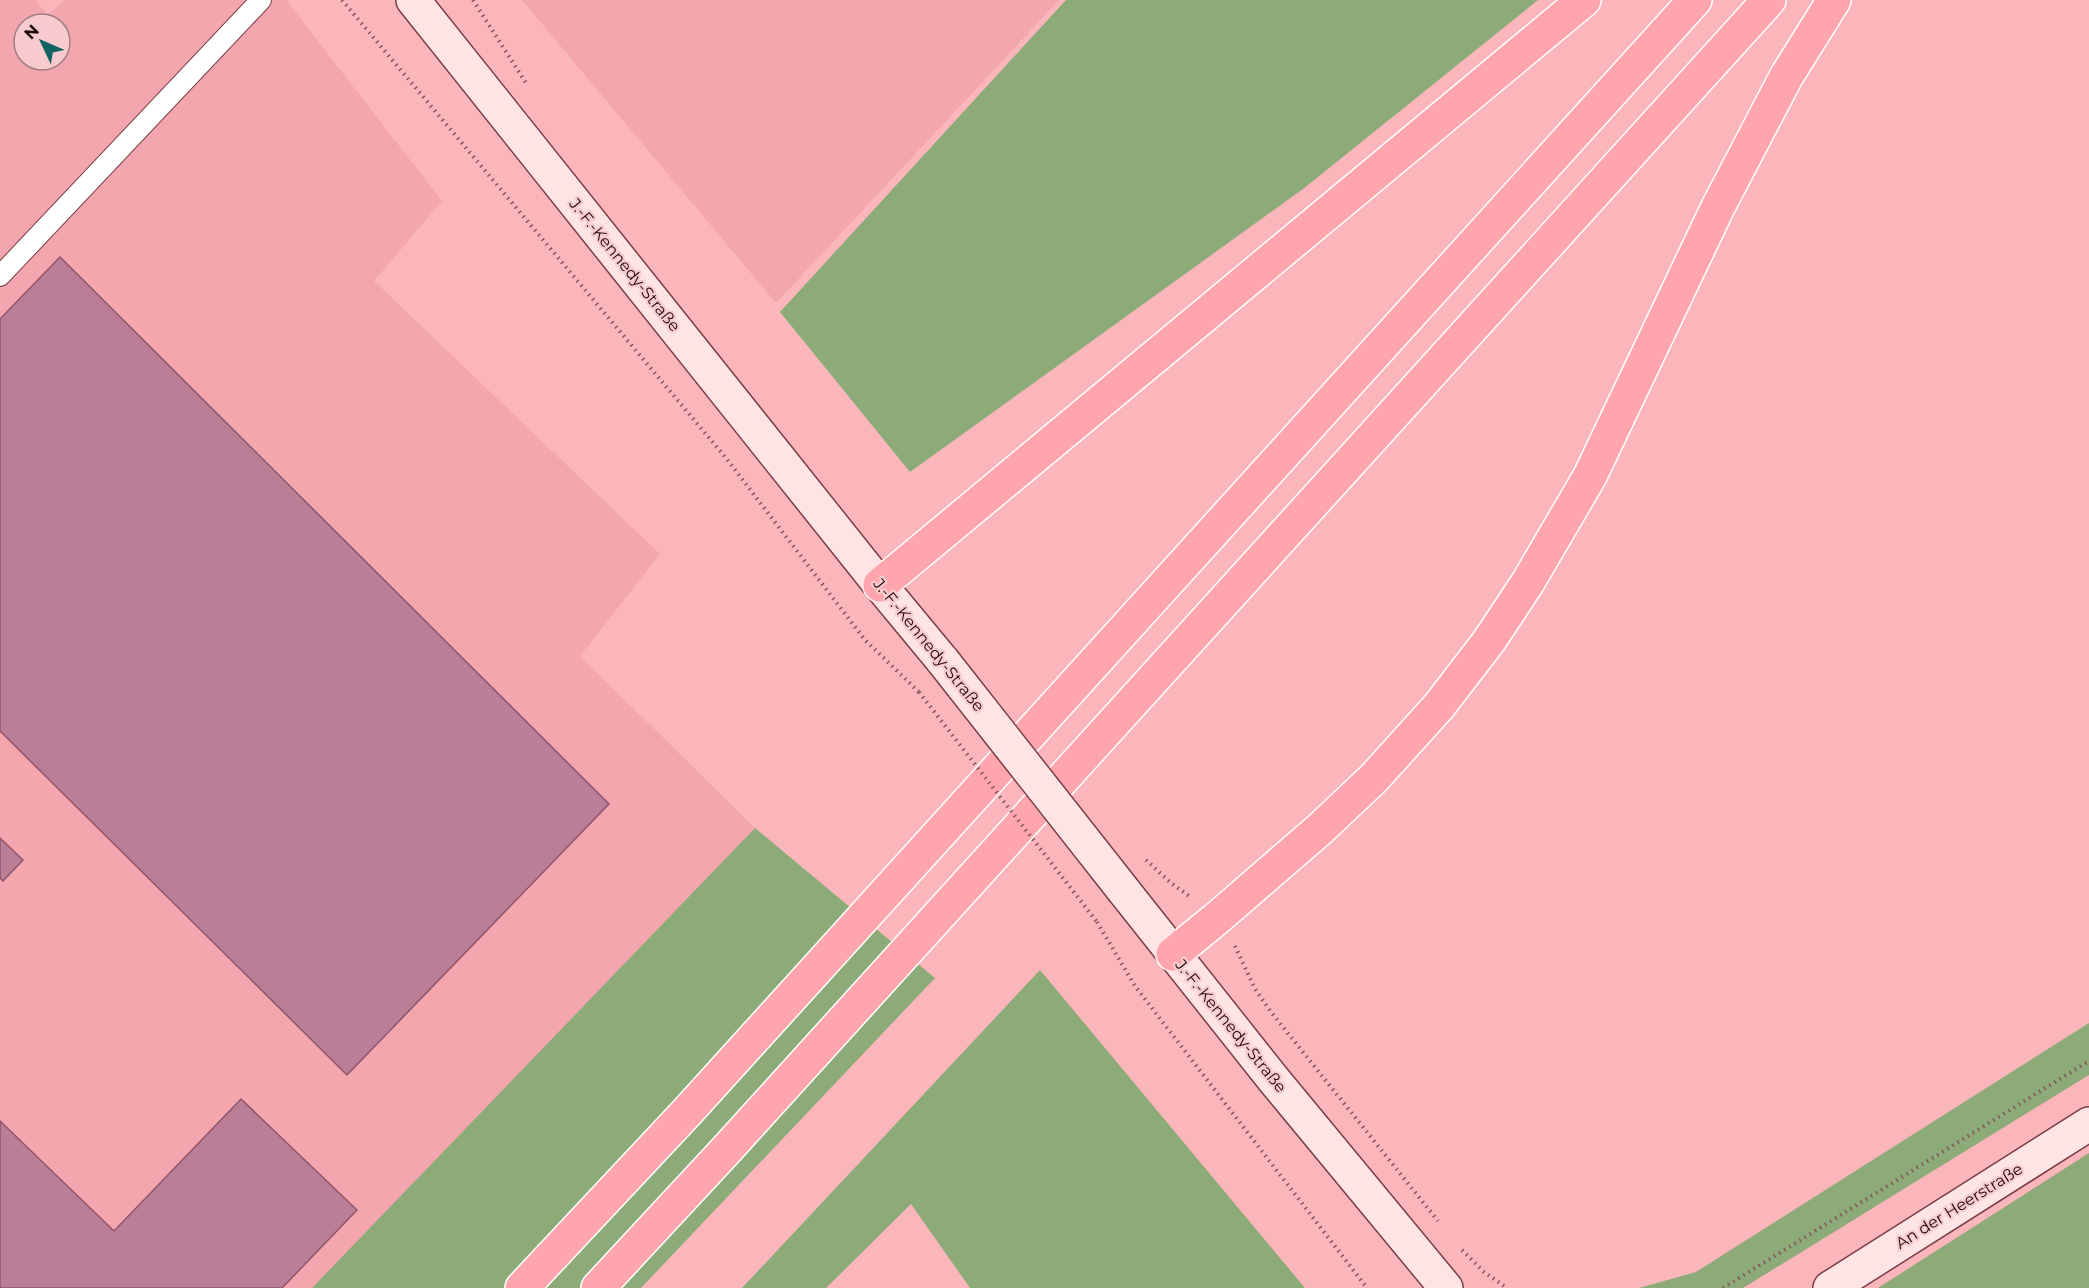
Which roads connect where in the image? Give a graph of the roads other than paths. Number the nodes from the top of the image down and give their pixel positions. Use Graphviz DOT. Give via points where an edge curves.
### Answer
graph roads {
  1 [pos="261,0"];
  2 [pos="413,0"];
  3 [pos="1584,0"];
  4 [pos="1695,0"];
  5 [pos="1769,0"];
  6 [pos="1833,0"];
  7 [pos="0,276"];
  8 [pos="880,585"];
  9 [pos="1173,954"];
  10 [pos="2089,1124"];
  11 [pos="1444,1285"];
  12 [pos="522,1288"];
  13 [pos="598,1288"];
  14 [pos="1830,1288"];
  1 -- 7 [label="lane"];
  2 -- 8 [label="street, J.-F.-Kennedy-Straße"];
  3 -- 8 [label="highway"];
  4 -- 12 [label="highway" via="695,1103"];
  5 -- 13 [label="highway"];
  6 -- 9 [label="highway" via="1786,77 1718,207 1590,476 1489,641 1439,706 1374,778 1312,837"];
  8 -- 9 [label="street, J.-F.-Kennedy-Straße, bridge"];
  9 -- 11 [label="street, J.-F.-Kennedy-Straße"];
  10 -- 14 [label="street, An der Heerstraße"];
}
